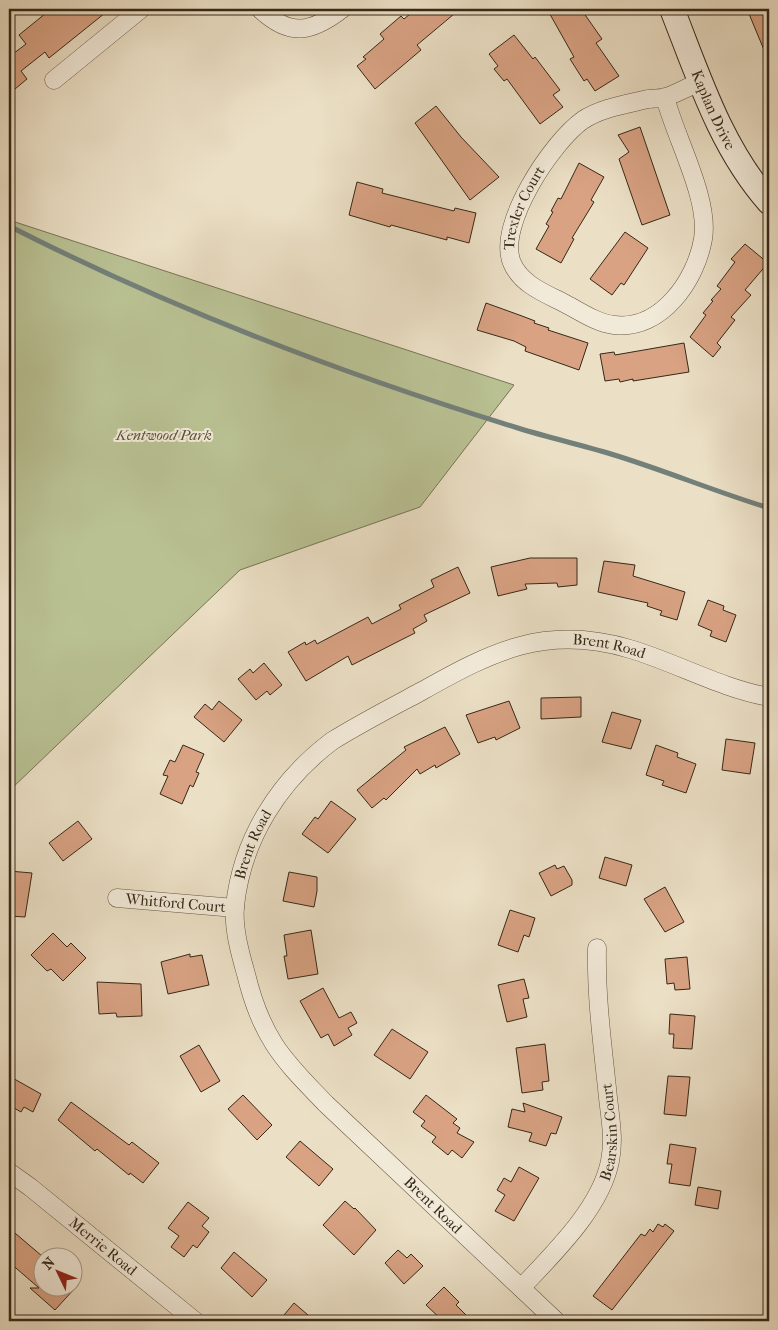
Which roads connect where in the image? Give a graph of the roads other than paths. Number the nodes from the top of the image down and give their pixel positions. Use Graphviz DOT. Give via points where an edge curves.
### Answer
graph roads {
  1 [pos="141,9"];
  2 [pos="260,9"];
  3 [pos="342,9"];
  4 [pos="672,9"];
  5 [pos="54,80"];
  6 [pos="701,82"];
  7 [pos="665,97"];
  8 [pos="769,202"];
  9 [pos="769,697"];
  10 [pos="117,898"];
  11 [pos="235,908"];
  12 [pos="597,948"];
  13 [pos="9,1172"];
  14 [pos="521,1288"];
  15 [pos="195,1321"];
  16 [pos="556,1321"];
  1 -- 5 [label="street"];
  2 -- 3 [label="street" via="281,26 296,29 325,21"];
  4 -- 6 [label="street, Kaplan Drive"];
  6 -- 7 [label="street, Trexler Court"];
  6 -- 8 [label="street, Kaplan Drive" via="735,156"];
  7 -- 7 [label="street, Trexler Court" via="596,114 577,126 537,172 524,196 510,243 512,263 527,282 613,325 642,322 672,302 691,272 704,238 699,195 671,122"];
  9 -- 11 [label="street, Brent Road" via="724,685 609,643 558,639 497,652 350,730 314,754 296,771 272,802 252,841"];
  10 -- 11 [label="street, Whitford Court"];
  11 -- 14 [label="street, Brent Road" via="240,954 253,1001 275,1045 326,1104"];
  12 -- 14 [label="street, Bearskin Court" via="596,983 612,1135 610,1161 578,1225"];
  13 -- 15 [label="street, Merrie Road"];
  14 -- 16 [label="street, Brent Road"];
}
